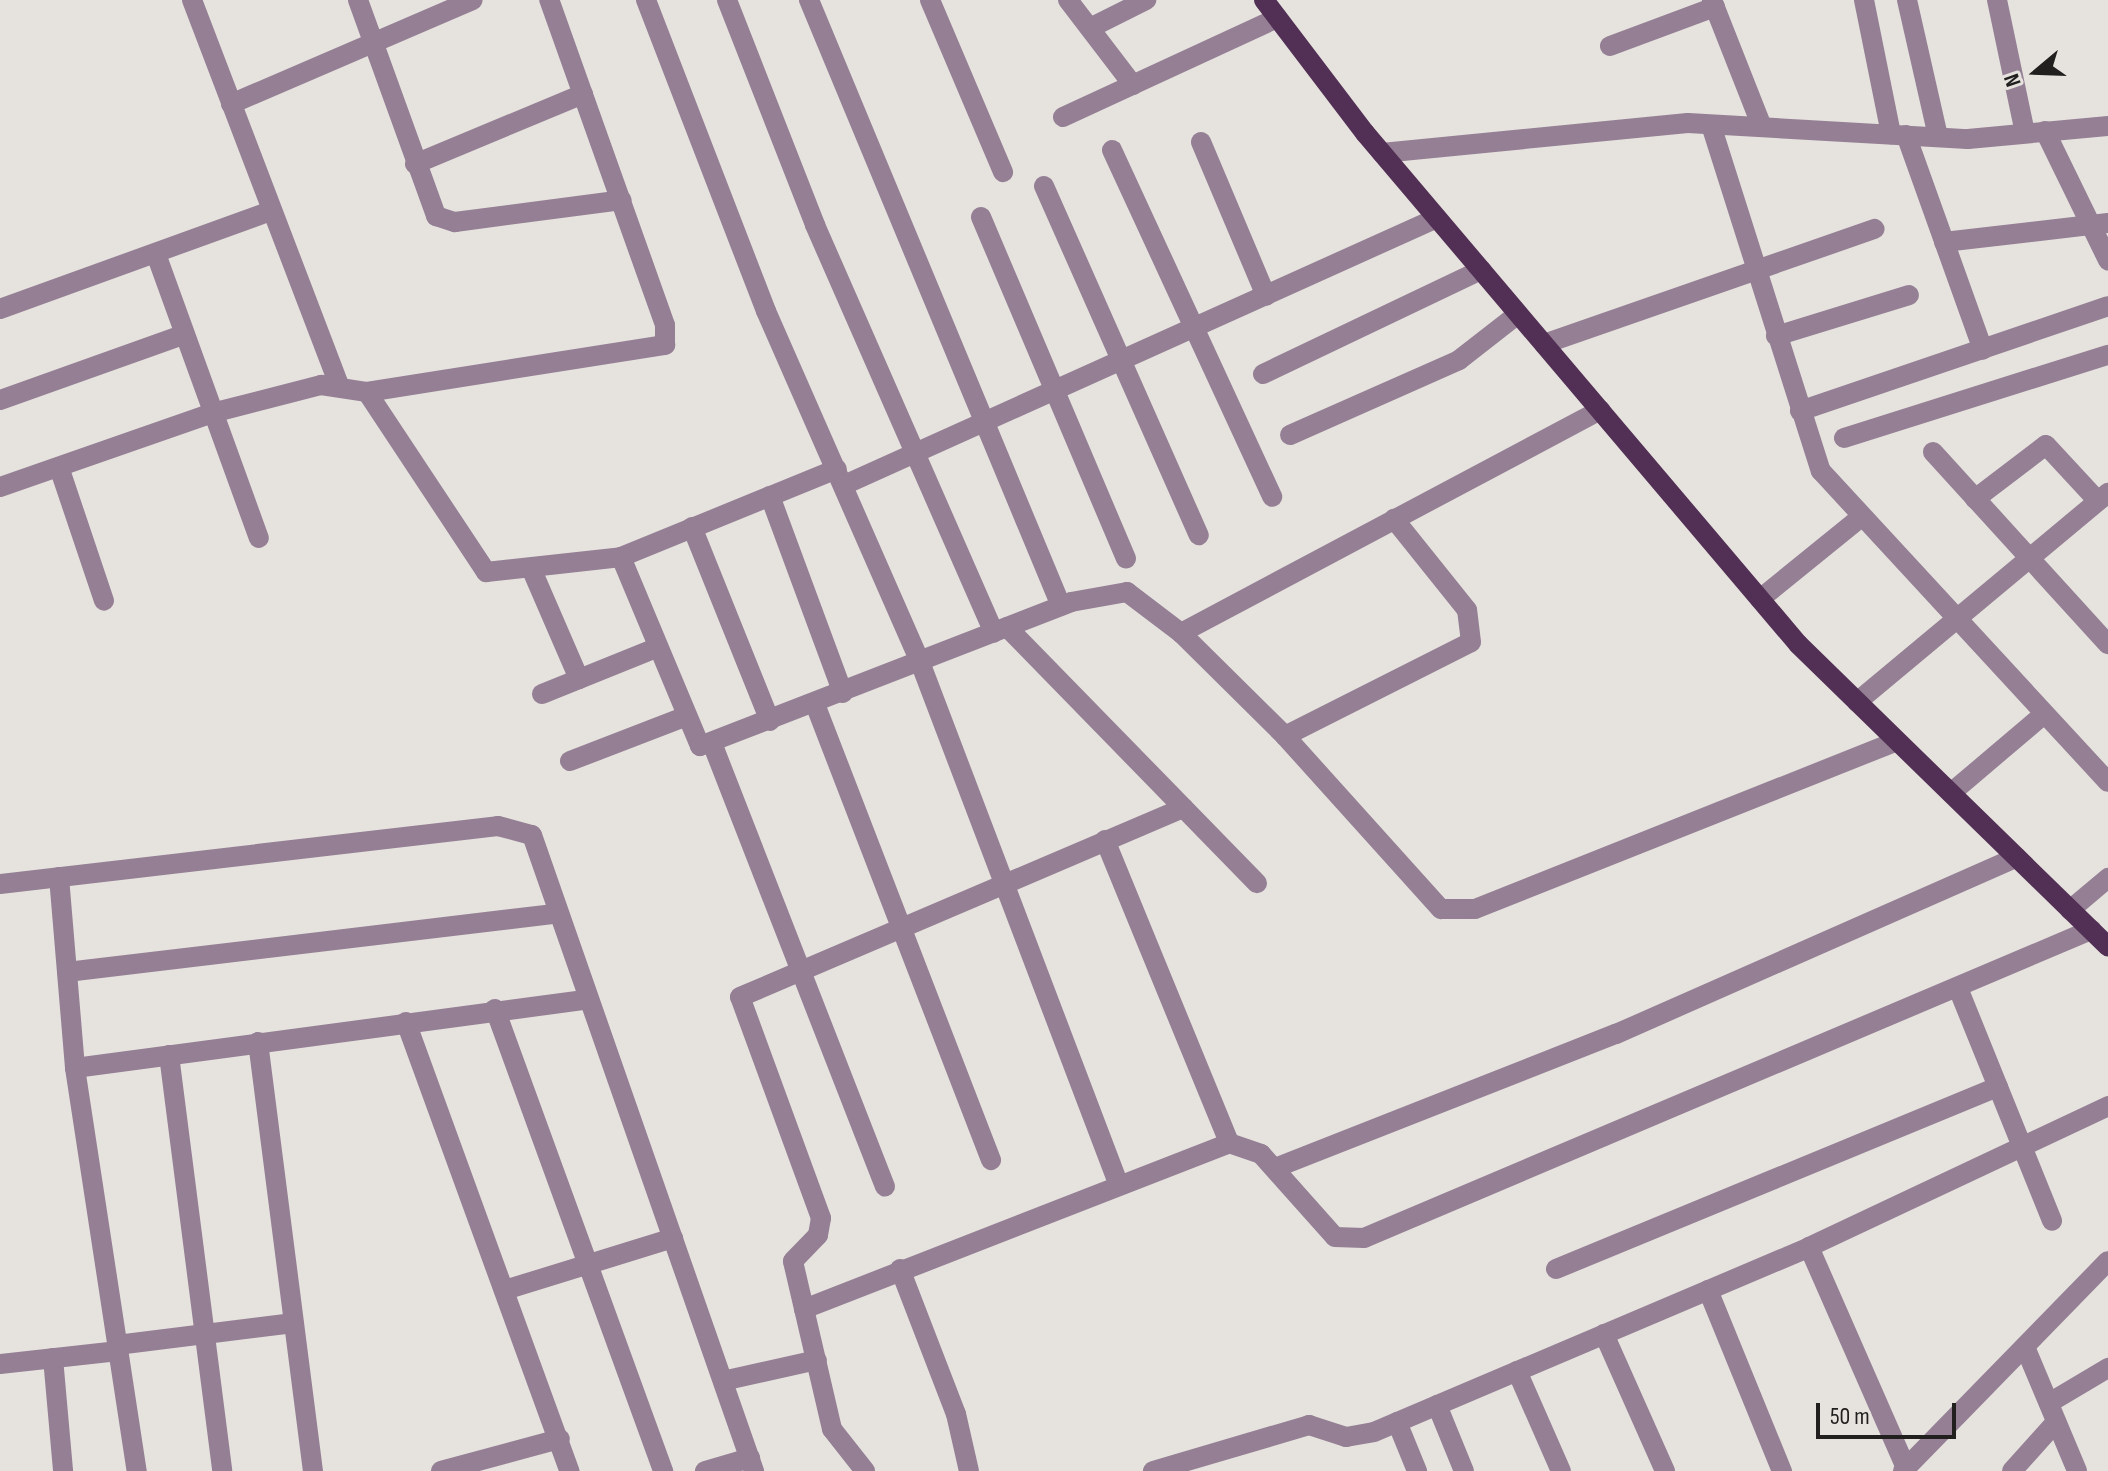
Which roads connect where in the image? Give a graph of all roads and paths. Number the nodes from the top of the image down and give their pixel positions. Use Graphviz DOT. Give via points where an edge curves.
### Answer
graph roads {
  1 [pos="192,0"];
  2 [pos="358,0"];
  3 [pos="473,0"];
  4 [pos="549,0"];
  5 [pos="646,0"];
  6 [pos="727,0"];
  7 [pos="809,0"];
  8 [pos="930,0"];
  9 [pos="1068,0"];
  10 [pos="1146,0"];
  11 [pos="1264,0"];
  12 [pos="1864,0"];
  13 [pos="1907,0"];
  14 [pos="1997,0"];
  15 [pos="1714,2"];
  16 [pos="1277,18"];
  17 [pos="1090,28"];
  18 [pos="373,44"];
  19 [pos="1610,46"];
  20 [pos="1133,85"];
  21 [pos="583,94"];
  22 [pos="231,104"];
  23 [pos="1063,117"];
  24 [pos="1711,125"];
  25 [pos="2108,126"];
  26 [pos="1762,127"];
  27 [pos="2035,132"];
  28 [pos="1899,135"];
  29 [pos="1938,137"];
  30 [pos="1201,142"];
  31 [pos="1112,150"];
  32 [pos="1382,153"];
  33 [pos="415,164"];
  34 [pos="1003,172"];
  35 [pos="1044,186"];
  36 [pos="622,200"];
  37 [pos="271,211"];
  38 [pos="981,217"];
  39 [pos="1437,218"];
  40 [pos="2099,224"];
  41 [pos="1875,229"];
  42 [pos="1944,242"];
  43 [pos="156,254"];
  44 [pos="2108,260"];
  45 [pos="1481,270"];
  46 [pos="1755,272"];
  47 [pos="1909,295"];
  48 [pos="1266,296"];
  49 [pos="2108,306"];
  50 [pos="0,309"];
  51 [pos="1518,314"];
  52 [pos="1195,329"];
  53 [pos="185,334"];
  54 [pos="1776,336"];
  55 [pos="1544,344"];
  56 [pos="1983,350"];
  57 [pos="2108,355"];
  58 [pos="1123,362"];
  59 [pos="1263,374"];
  60 [pos="339,384"];
  61 [pos="367,392"];
  62 [pos="1056,392"];
  63 [pos="0,400"];
  64 [pos="1600,410"];
  65 [pos="1800,411"];
  66 [pos="212,413"];
  67 [pos="986,424"];
  68 [pos="1290,435"];
  69 [pos="1844,438"];
  70 [pos="1933,452"];
  71 [pos="916,454"];
  72 [pos="59,467"];
  73 [pos="841,477"];
  74 [pos="0,487"];
  75 [pos="770,496"];
  76 [pos="1272,497"];
  77 [pos="1975,499"];
  78 [pos="2104,499"];
  79 [pos="1860,518"];
  80 [pos="1394,519"];
  81 [pos="692,527"];
  82 [pos="1199,535"];
  83 [pos="259,538"];
  84 [pos="621,557"];
  85 [pos="2026,557"];
  86 [pos="1126,558"];
  87 [pos="531,568"];
  88 [pos="1760,599"];
  89 [pos="104,601"];
  90 [pos="1061,606"];
  91 [pos="1952,621"];
  92 [pos="1001,630"];
  93 [pos="1181,633"];
  94 [pos="2105,635"];
  95 [pos="656,648"];
  96 [pos="920,662"];
  97 [pos="579,679"];
  98 [pos="843,693"];
  99 [pos="542,694"];
  100 [pos="1857,702"];
  101 [pos="815,704"];
  102 [pos="2043,715"];
  103 [pos="684,717"];
  104 [pos="770,721"];
  105 [pos="1285,736"];
  106 [pos="1895,742"];
  107 [pos="712,743"];
  108 [pos="570,761"];
  109 [pos="2108,782"];
  110 [pos="1951,793"];
  111 [pos="1183,808"];
  112 [pos="1105,840"];
  113 [pos="2017,857"];
  114 [pos="59,877"];
  115 [pos="2108,878"];
  116 [pos="1006,881"];
  117 [pos="1257,883"];
  118 [pos="0,884"];
  119 [pos="2070,910"];
  120 [pos="557,914"];
  121 [pos="901,925"];
  122 [pos="2091,930"];
  123 [pos="2108,946"];
  124 [pos="799,968"];
  125 [pos="67,972"];
  126 [pos="1958,988"];
  127 [pos="584,1000"];
  128 [pos="495,1009"];
  129 [pos="406,1022"];
  130 [pos="258,1042"];
  131 [pos="169,1055"];
  132 [pos="75,1068"];
  133 [pos="1998,1087"];
  134 [pos="2108,1106"];
  135 [pos="1229,1143"];
  136 [pos="2021,1146"];
  137 [pos="991,1160"];
  138 [pos="1275,1168"];
  139 [pos="1118,1183"];
  140 [pos="885,1186"];
  141 [pos="2052,1221"];
  142 [pos="673,1238"];
  143 [pos="1809,1247"];
  144 [pos="2108,1261"];
  145 [pos="587,1265"];
  146 [pos="900,1269"];
  147 [pos="1556,1269"];
  148 [pos="505,1290"];
  149 [pos="1708,1290"];
  150 [pos="804,1309"];
  151 [pos="294,1323"];
  152 [pos="1604,1334"];
  153 [pos="204,1336"];
  154 [pos="2025,1347"];
  155 [pos="118,1348"];
  156 [pos="53,1358"];
  157 [pos="817,1360"];
  158 [pos="0,1364"];
  159 [pos="2108,1368"];
  160 [pos="1517,1371"];
  161 [pos="727,1380"];
  162 [pos="1437,1405"];
  163 [pos="2052,1413"];
  164 [pos="1397,1422"];
  165 [pos="560,1439"];
  166 [pos="752,1464"];
  167 [pos="1905,1470"];
  168 [pos="63,1471"];
  169 [pos="137,1471"];
  170 [pos="222,1471"];
  171 [pos="313,1471"];
  172 [pos="441,1471"];
  173 [pos="569,1471"];
  174 [pos="663,1471"];
  175 [pos="705,1471"];
  176 [pos="865,1471"];
  177 [pos="969,1471"];
  178 [pos="1153,1471"];
  179 [pos="1417,1471"];
  180 [pos="1464,1471"];
  181 [pos="1561,1471"];
  182 [pos="1665,1471"];
  183 [pos="1782,1471"];
  184 [pos="2012,1471"];
  185 [pos="2077,1471"];
  1 -- 22 [label="street"];
  2 -- 18 [label="street"];
  3 -- 18 [label="street"];
  4 -- 21 [label="street"];
  5 -- 73 [label="street"];
  6 -- 71 [label="street"];
  7 -- 67 [label="street"];
  8 -- 34 [label="street"];
  9 -- 17 [label="street"];
  10 -- 17 [label="street"];
  11 -- 16 [label="main road"];
  12 -- 28 [label="street"];
  13 -- 29 [label="street"];
  14 -- 27 [label="street"];
  15 -- 19 [label="street"];
  15 -- 26 [label="street"];
  16 -- 20 [label="street"];
  16 -- 32 [label="main road"];
  17 -- 20 [label="street"];
  18 -- 22 [label="street"];
  18 -- 33 [label="street"];
  20 -- 23 [label="street"];
  21 -- 33 [label="street"];
  21 -- 36 [label="street"];
  22 -- 37 [label="street"];
  24 -- 26 [label="street"];
  24 -- 32 [label="street"];
  24 -- 46 [label="street"];
  25 -- 27 [label="street"];
  26 -- 28 [label="street"];
  27 -- 29 [label="street"];
  27 -- 40 [label="street"];
  28 -- 29 [label="street"];
  28 -- 42 [label="street"];
  30 -- 48 [label="street"];
  31 -- 52 [label="street"];
  32 -- 39 [label="main road"];
  33 -- 36 [label="street" via="430,207 446,221"];
  35 -- 58 [label="street"];
  36 -- 61 [label="street" via="665,325 665,345"];
  37 -- 43 [label="street"];
  37 -- 60 [label="street"];
  38 -- 62 [label="street"];
  39 -- 45 [label="main road"];
  39 -- 48 [label="street"];
  40 -- 42 [label="street"];
  40 -- 44 [label="street"];
  41 -- 46 [label="street"];
  42 -- 56 [label="street"];
  43 -- 50 [label="street"];
  43 -- 53 [label="street"];
  45 -- 51 [label="main road"];
  45 -- 59 [label="street"];
  46 -- 54 [label="street"];
  46 -- 55 [label="street"];
  47 -- 54 [label="street"];
  48 -- 52 [label="street"];
  49 -- 56 [label="street"];
  51 -- 55 [label="main road"];
  51 -- 68 [label="street" via="1459,360"];
  52 -- 58 [label="street"];
  52 -- 76 [label="street"];
  53 -- 63 [label="street"];
  53 -- 66 [label="street"];
  54 -- 65 [label="street"];
  55 -- 64 [label="main road"];
  56 -- 65 [label="street"];
  57 -- 69 [label="street"];
  58 -- 62 [label="street"];
  58 -- 82 [label="street"];
  60 -- 61 [label="street"];
  60 -- 66 [label="street"];
  61 -- 87 [label="street" via="409,448 478,567"];
  62 -- 67 [label="street"];
  62 -- 86 [label="street"];
  64 -- 80 [label="street"];
  64 -- 88 [label="main road"];
  65 -- 79 [label="street" via="1821,471"];
  66 -- 72 [label="street"];
  66 -- 83 [label="street"];
  67 -- 71 [label="street"];
  67 -- 90 [label="street"];
  70 -- 77 [label="street"];
  71 -- 73 [label="street"];
  71 -- 92 [label="street"];
  72 -- 74 [label="street"];
  72 -- 89 [label="street"];
  73 -- 75 [label="street"];
  73 -- 96 [label="street"];
  75 -- 81 [label="street"];
  75 -- 98 [label="street"];
  77 -- 78 [label="street" via="2046,445"];
  77 -- 85 [label="street"];
  78 -- 85 [label="street"];
  79 -- 88 [label="street"];
  79 -- 91 [label="street"];
  80 -- 93 [label="street"];
  80 -- 105 [label="street" via="1467,610 1471,642"];
  81 -- 84 [label="street"];
  81 -- 104 [label="street"];
  84 -- 87 [label="street"];
  84 -- 95 [label="street"];
  85 -- 91 [label="street"];
  85 -- 94 [label="street"];
  87 -- 97 [label="street"];
  88 -- 100 [label="main road"];
  90 -- 92 [label="street"];
  90 -- 93 [label="street" via="1127,592"];
  91 -- 100 [label="street"];
  91 -- 102 [label="street"];
  92 -- 96 [label="street"];
  92 -- 111 [label="street"];
  93 -- 105 [label="street"];
  95 -- 97 [label="street"];
  95 -- 103 [label="street"];
  96 -- 98 [label="street"];
  96 -- 116 [label="street"];
  97 -- 99 [label="street"];
  98 -- 101 [label="street"];
  100 -- 106 [label="main road"];
  101 -- 104 [label="street"];
  101 -- 121 [label="street"];
  102 -- 109 [label="street"];
  102 -- 110 [label="street"];
  103 -- 107 [label="street" via="698,745"];
  103 -- 108 [label="street"];
  104 -- 107 [label="street"];
  105 -- 106 [label="street" via="1430,903 1456,911 1475,909"];
  106 -- 110 [label="main road"];
  107 -- 124 [label="street"];
  110 -- 113 [label="main road"];
  111 -- 112 [label="street"];
  111 -- 117 [label="street"];
  112 -- 116 [label="street"];
  112 -- 135 [label="street"];
  113 -- 119 [label="main road"];
  113 -- 138 [label="street" via="1616,1034"];
  114 -- 118 [label="street"];
  114 -- 120 [label="street" via="513,826 538,844"];
  114 -- 125 [label="street"];
  115 -- 119 [label="street"];
  116 -- 121 [label="street"];
  116 -- 139 [label="street"];
  119 -- 122 [label="main road"];
  120 -- 125 [label="street"];
  120 -- 127 [label="street"];
  121 -- 124 [label="street"];
  121 -- 137 [label="street"];
  122 -- 123 [label="main road"];
  122 -- 126 [label="street"];
  124 -- 140 [label="street"];
  124 -- 150 [label="street" via="747,990 738,1004 821,1218 818,1235 794,1255"];
  125 -- 132 [label="street"];
  126 -- 133 [label="street"];
  126 -- 138 [label="street" via="1364,1238 1335,1237"];
  127 -- 128 [label="street"];
  127 -- 142 [label="street"];
  128 -- 129 [label="street"];
  128 -- 145 [label="street"];
  129 -- 130 [label="street"];
  129 -- 148 [label="street"];
  130 -- 131 [label="street"];
  130 -- 151 [label="street"];
  131 -- 132 [label="street"];
  131 -- 153 [label="street"];
  132 -- 155 [label="street"];
  133 -- 136 [label="street"];
  133 -- 147 [label="street"];
  134 -- 136 [label="street"];
  135 -- 138 [label="street" via="1261,1154"];
  135 -- 139 [label="street"];
  136 -- 141 [label="street"];
  136 -- 143 [label="street"];
  139 -- 146 [label="street"];
  142 -- 145 [label="street"];
  142 -- 161 [label="street"];
  143 -- 149 [label="street"];
  143 -- 167 [label="street"];
  144 -- 154 [label="street"];
  145 -- 148 [label="street"];
  145 -- 174 [label="street"];
  146 -- 150 [label="street"];
  146 -- 177 [label="street" via="956,1414"];
  148 -- 165 [label="street"];
  149 -- 152 [label="street"];
  149 -- 183 [label="street"];
  150 -- 157 [label="street"];
  151 -- 153 [label="street"];
  151 -- 171 [label="street"];
  152 -- 160 [label="street"];
  152 -- 182 [label="street"];
  153 -- 155 [label="street"];
  153 -- 170 [label="street"];
  154 -- 163 [label="street"];
  154 -- 167 [label="street"];
  155 -- 156 [label="street"];
  155 -- 169 [label="street"];
  156 -- 158 [label="street"];
  156 -- 168 [label="street"];
  157 -- 161 [label="street"];
  157 -- 176 [label="street" via="832,1429"];
  159 -- 163 [label="street"];
  160 -- 162 [label="street"];
  160 -- 181 [label="street"];
  161 -- 166 [label="street"];
  162 -- 164 [label="street"];
  162 -- 180 [label="street"];
  163 -- 184 [label="street"];
  163 -- 185 [label="street"];
  164 -- 178 [label="street" via="1360,1437 1309,1425"];
  164 -- 179 [label="street"];
  165 -- 172 [label="street"];
  165 -- 173 [label="street"];
  166 -- 175 [label="street"];
}
